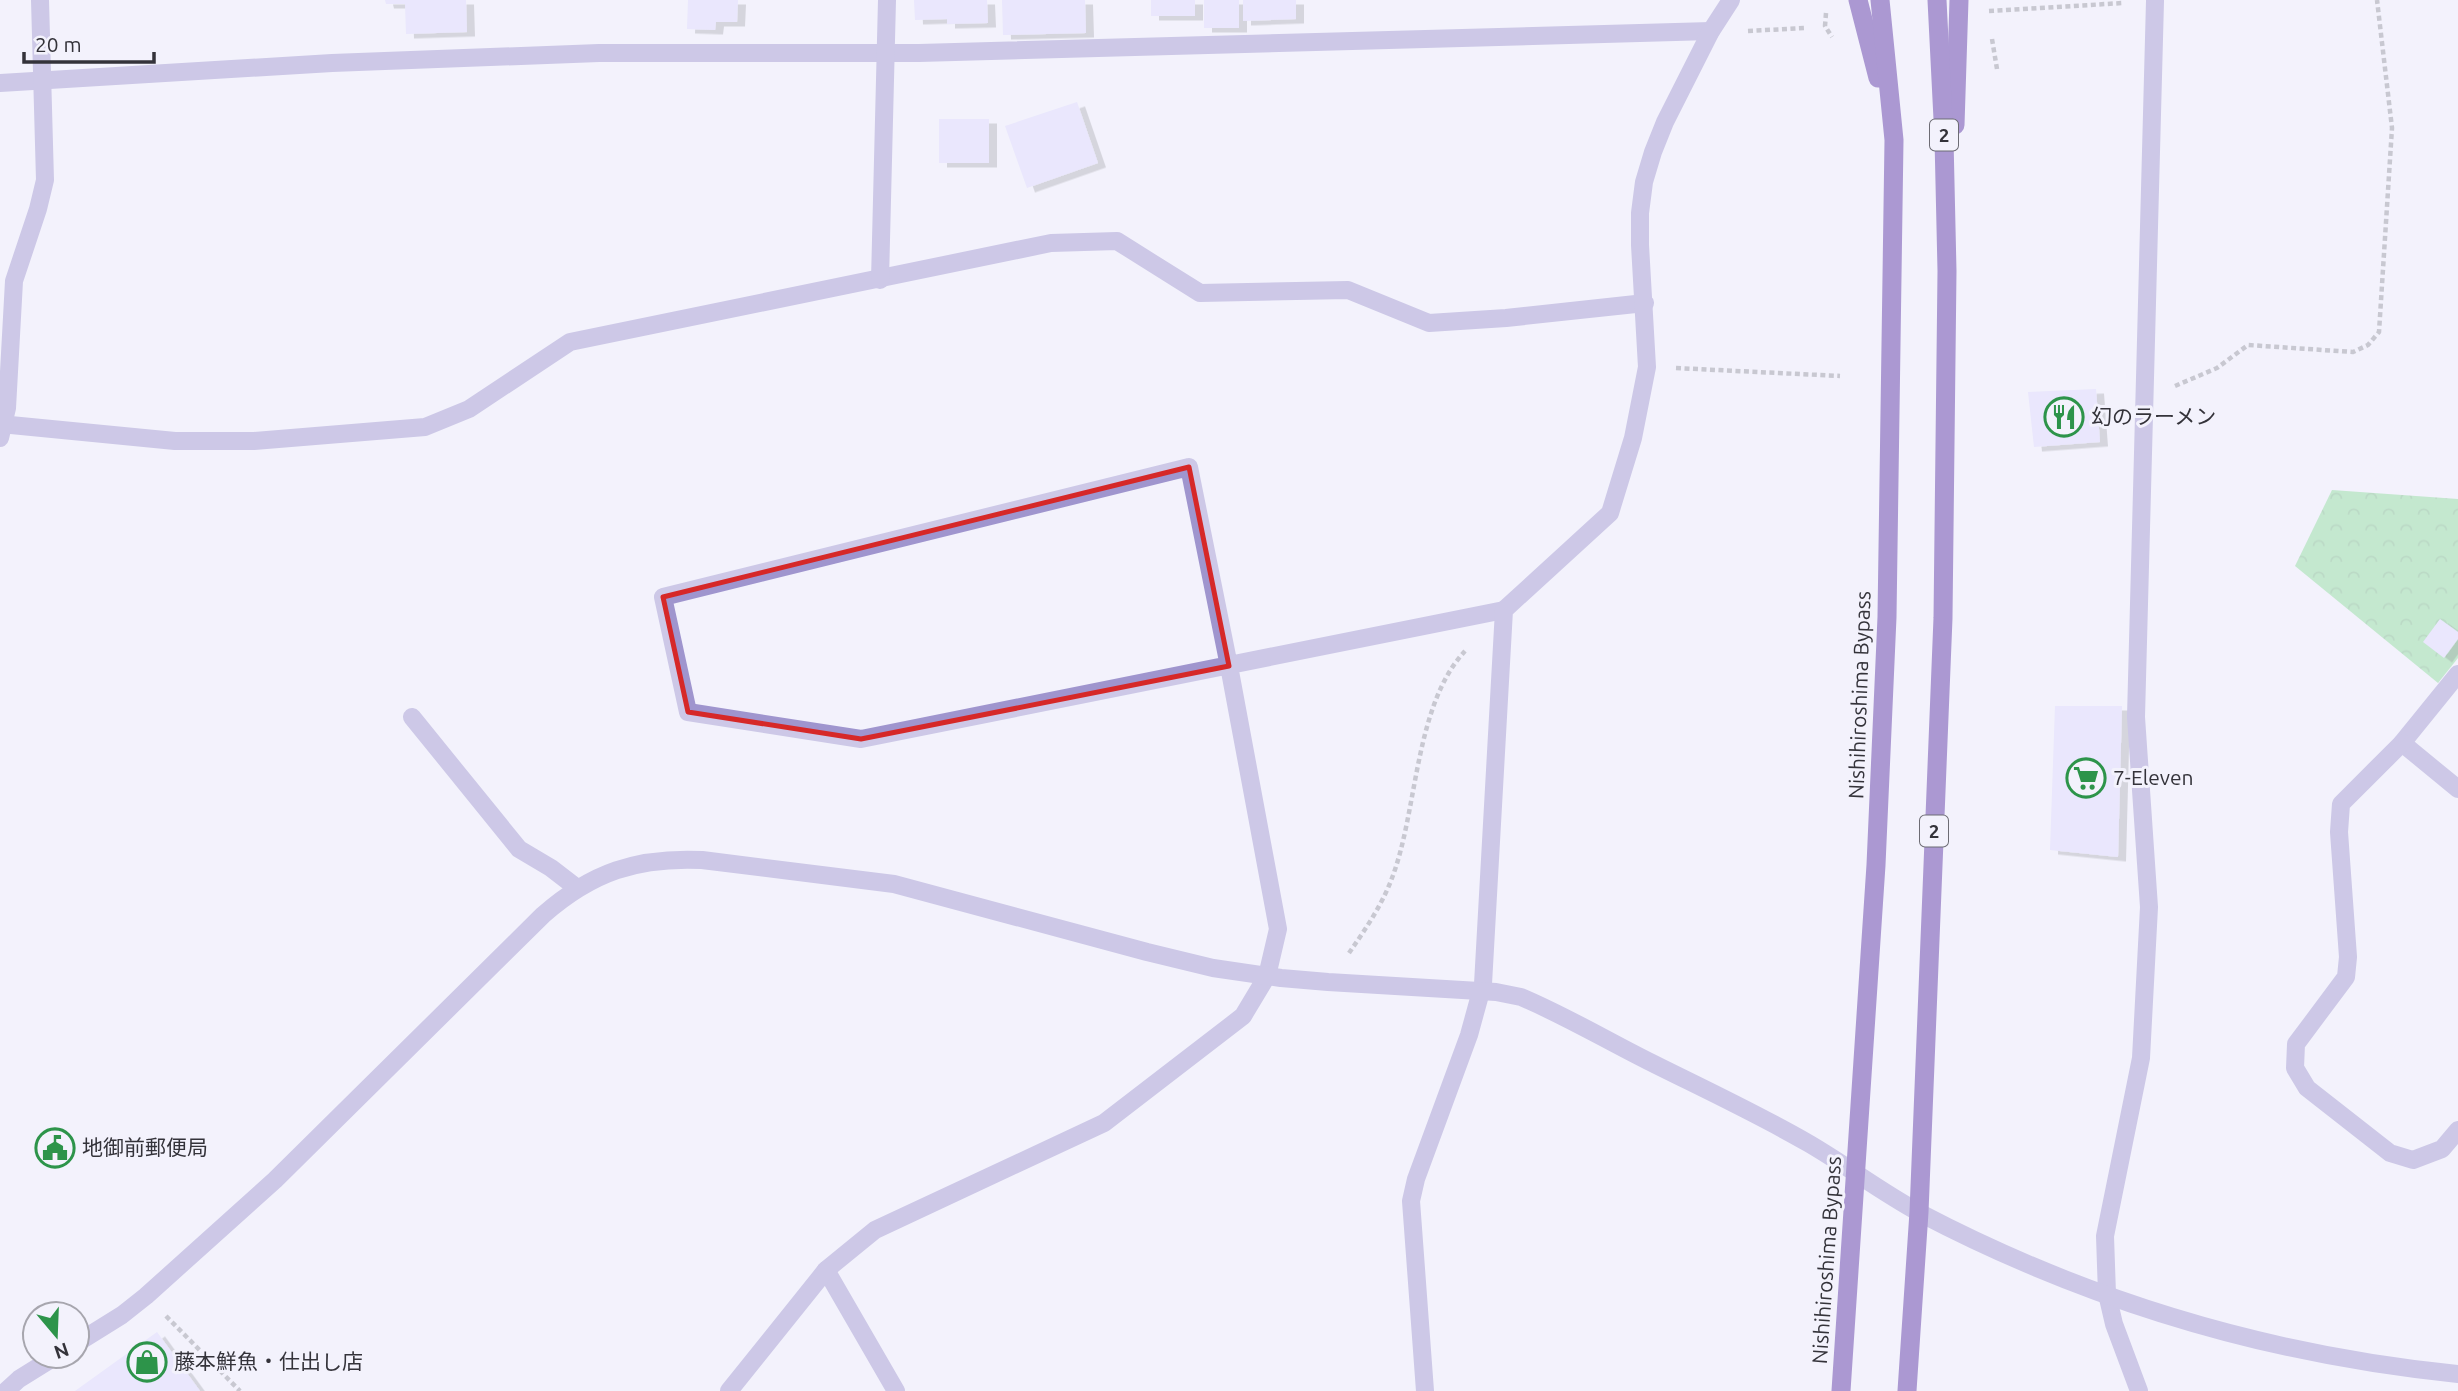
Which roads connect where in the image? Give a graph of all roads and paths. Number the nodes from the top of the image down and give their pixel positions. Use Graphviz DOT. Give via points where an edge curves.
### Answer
graph roads {
  1 [pos="40,0"];
  2 [pos="887,0"];
  3 [pos="1731,0"];
  4 [pos="1858,0"];
  5 [pos="1880,0"];
  6 [pos="1937,0"];
  7 [pos="1959,0"];
  8 [pos="2377,0"];
  9 [pos="2155,1"];
  10 [pos="1987,11"];
  11 [pos="1806,28"];
  12 [pos="1711,32"];
  13 [pos="886,53"];
  14 [pos="43,81"];
  15 [pos="0,83"];
  16 [pos="1894,140"];
  17 [pos="1947,271"];
  18 [pos="880,280"];
  19 [pos="1645,303"];
  20 [pos="1647,367"];
  21 [pos="1840,376"];
  22 [pos="2145,398"];
  23 [pos="1,429"];
  24 [pos="1504,610"];
  25 [pos="1229,666"];
  26 [pos="2458,674"];
  27 [pos="412,717"];
  28 [pos="2402,743"];
  29 [pos="2458,789"];
  30 [pos="577,888"];
  31 [pos="1266,976"];
  32 [pos="1328,982"];
  33 [pos="1481,991"];
  34 [pos="2458,1130"];
  35 [pos="1855,1172"];
  36 [pos="1919,1212"];
  37 [pos="826,1270"];
  38 [pos="2107,1294"];
  39 [pos="146,1296"];
  40 [pos="91,1334"];
  41 [pos="35,1370"];
  42 [pos="2458,1374"];
  43 [pos="6,1391"];
  44 [pos="240,1391"];
  45 [pos="729,1391"];
  46 [pos="896,1391"];
  47 [pos="1424,1391"];
  48 [pos="1842,1391"];
  49 [pos="1907,1391"];
  50 [pos="2139,1391"];
  1 -- 14 [label="street"];
  2 -- 13 [label="street"];
  3 -- 12 [label="street"];
  4 -- 16 [label="highway"];
  5 -- 16 [label="highway, Nishihiroshima Bypass"];
  6 -- 17 [label="highway, 2"];
  7 -- 17 [label="highway"];
  8 -- 22 [label="path" via="2392,128 2379,332 2368,345 2353,352 2248,345 2217,368"];
  9 -- 10 [label="path"];
  9 -- 22 [label="street"];
  11 -- 12 [label="path"];
  12 -- 13 [label="street"];
  12 -- 19 [label="street" via="1665,122 1644,182 1640,214"];
  13 -- 14 [label="street" via="599,53"];
  13 -- 18 [label="street"];
  14 -- 15 [label="street"];
  14 -- 23 [label="street" via="45,180 14,281"];
  16 -- 35 [label="highway, Nishihiroshima Bypass" via="1887,617 1877,865"];
  17 -- 36 [label="highway, 2" via="1943,618"];
  18 -- 19 [label="street" via="1051,243 1117,241 1200,293 1348,290 1429,323"];
  18 -- 23 [label="street" via="570,342 469,409 425,426 254,441 175,441"];
  19 -- 20 [label="street"];
  20 -- 21 [label="path"];
  20 -- 24 [label="street" via="1633,438 1610,513"];
  22 -- 38 [label="street" via="2136,717 2149,907 2141,1058 2105,1236"];
  24 -- 25 [label="street"];
  24 -- 32 [label="path" via="1453,664 1431,711 1392,878 1366,930"];
  24 -- 33 [label="street"];
  25 -- 25 [label="street" via="861,739 688,712 663,597 1189,467"];
  25 -- 31 [label="street" via="1278,929"];
  26 -- 28 [label="street"];
  27 -- 30 [label="street" via="519,849"];
  28 -- 29 [label="street"];
  28 -- 34 [label="street" via="2341,804 2346,977 2296,1044 2295,1068 2307,1088 2390,1153 2413,1160 2442,1149"];
  30 -- 31 [label="street" via="616,869 673,858 868,880 1213,968"];
  30 -- 39 [label="street" via="543,915 275,1180"];
  31 -- 32 [label="street"];
  31 -- 37 [label="street" via="1243,1016 1104,1123 875,1230"];
  32 -- 33 [label="street"];
  33 -- 35 [label="street" via="1532,1002 1786,1131"];
  33 -- 47 [label="street" via="1412,1190"];
  35 -- 36 [label="street"];
  35 -- 48 [label="highway, Nishihiroshima Bypass"];
  36 -- 38 [label="street" via="2003,1253"];
  36 -- 49 [label="highway, 2"];
  37 -- 45 [label="street"];
  37 -- 46 [label="street"];
  38 -- 42 [label="street" via="2255,1341 2355,1362"];
  38 -- 50 [label="street"];
  39 -- 40 [label="street"];
  39 -- 44 [label="path"];
  41 -- 43 [label="street"];
}
